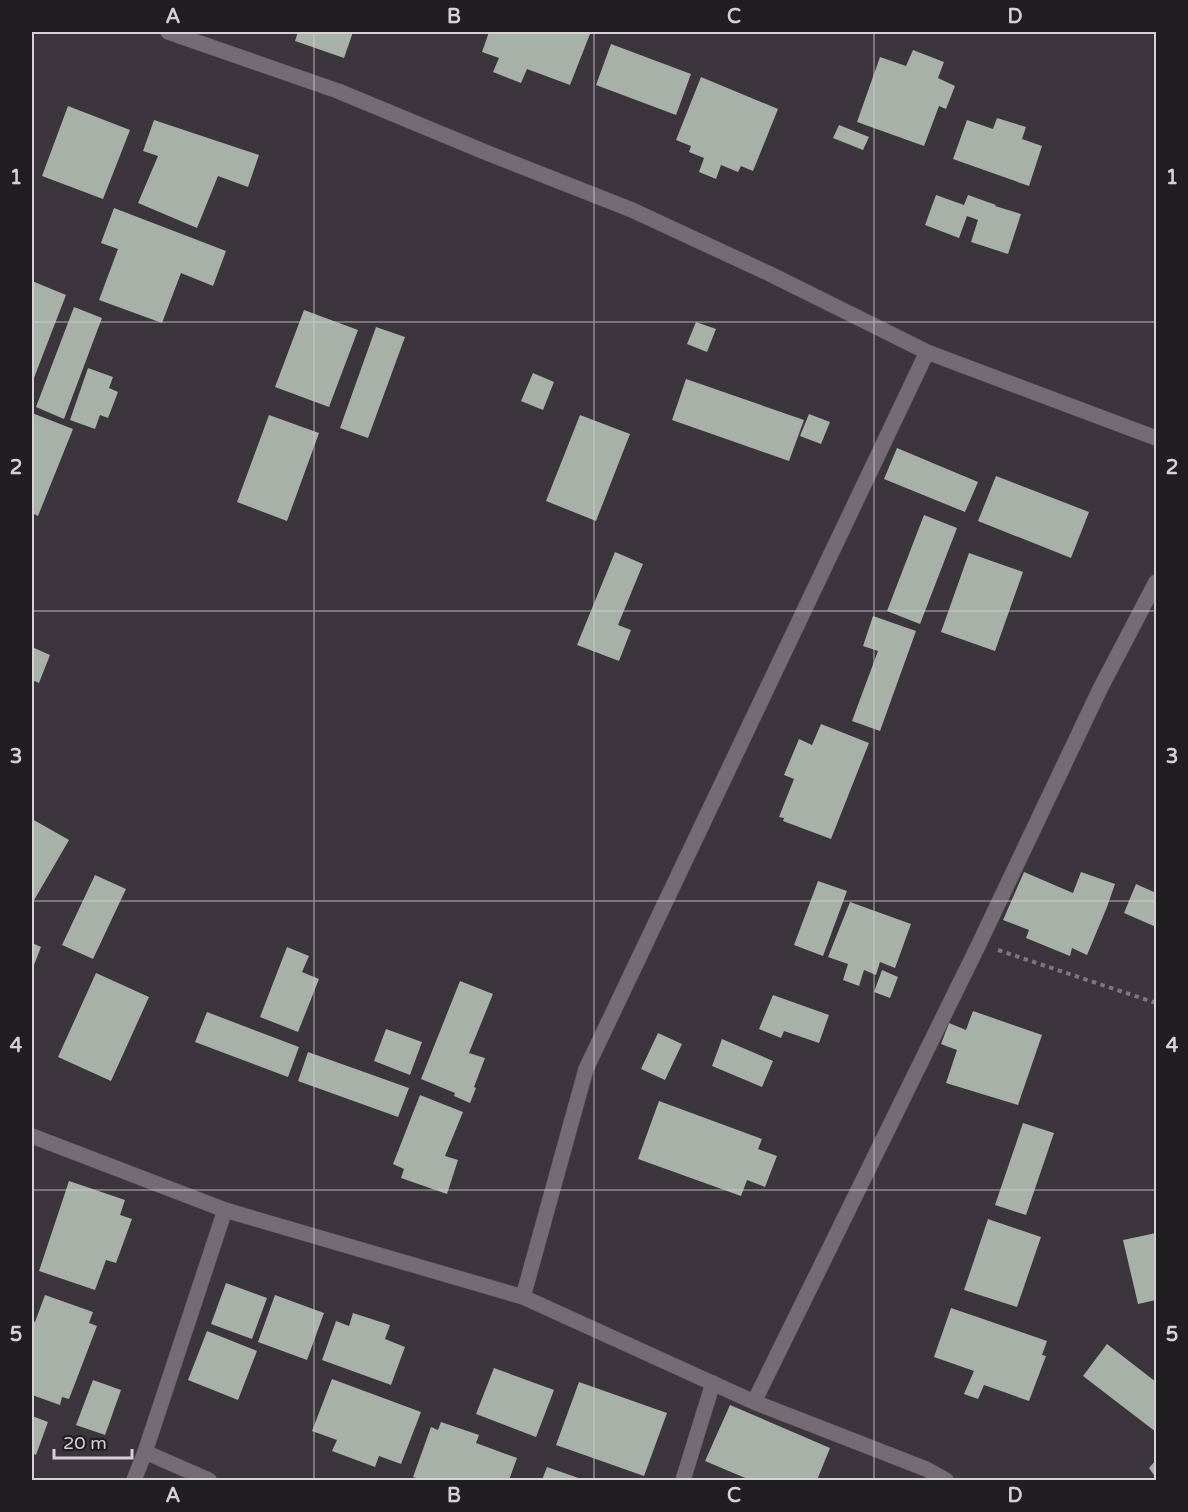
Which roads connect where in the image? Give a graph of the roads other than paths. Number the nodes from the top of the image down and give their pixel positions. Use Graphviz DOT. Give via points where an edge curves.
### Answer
graph roads {
  1 [pos="168,32"];
  2 [pos="927,352"];
  3 [pos="1156,438"];
  4 [pos="1156,582"];
  5 [pos="32,1136"];
  6 [pos="225,1210"];
  7 [pos="524,1297"];
  8 [pos="713,1383"];
  9 [pos="754,1402"];
  10 [pos="145,1452"];
  11 [pos="134,1480"];
  12 [pos="209,1480"];
  13 [pos="683,1480"];
  14 [pos="946,1480"];
  1 -- 2 [label="street" via="338,91 632,210"];
  2 -- 3 [label="street"];
  2 -- 7 [label="street" via="586,1069"];
  4 -- 9 [label="street" via="1100,689"];
  5 -- 6 [label="street"];
  6 -- 7 [label="street"];
  6 -- 10 [label="street"];
  7 -- 8 [label="street"];
  8 -- 9 [label="street"];
  8 -- 13 [label="street"];
  9 -- 14 [label="street"];
  10 -- 11 [label="street"];
  10 -- 12 [label="street"];
}
